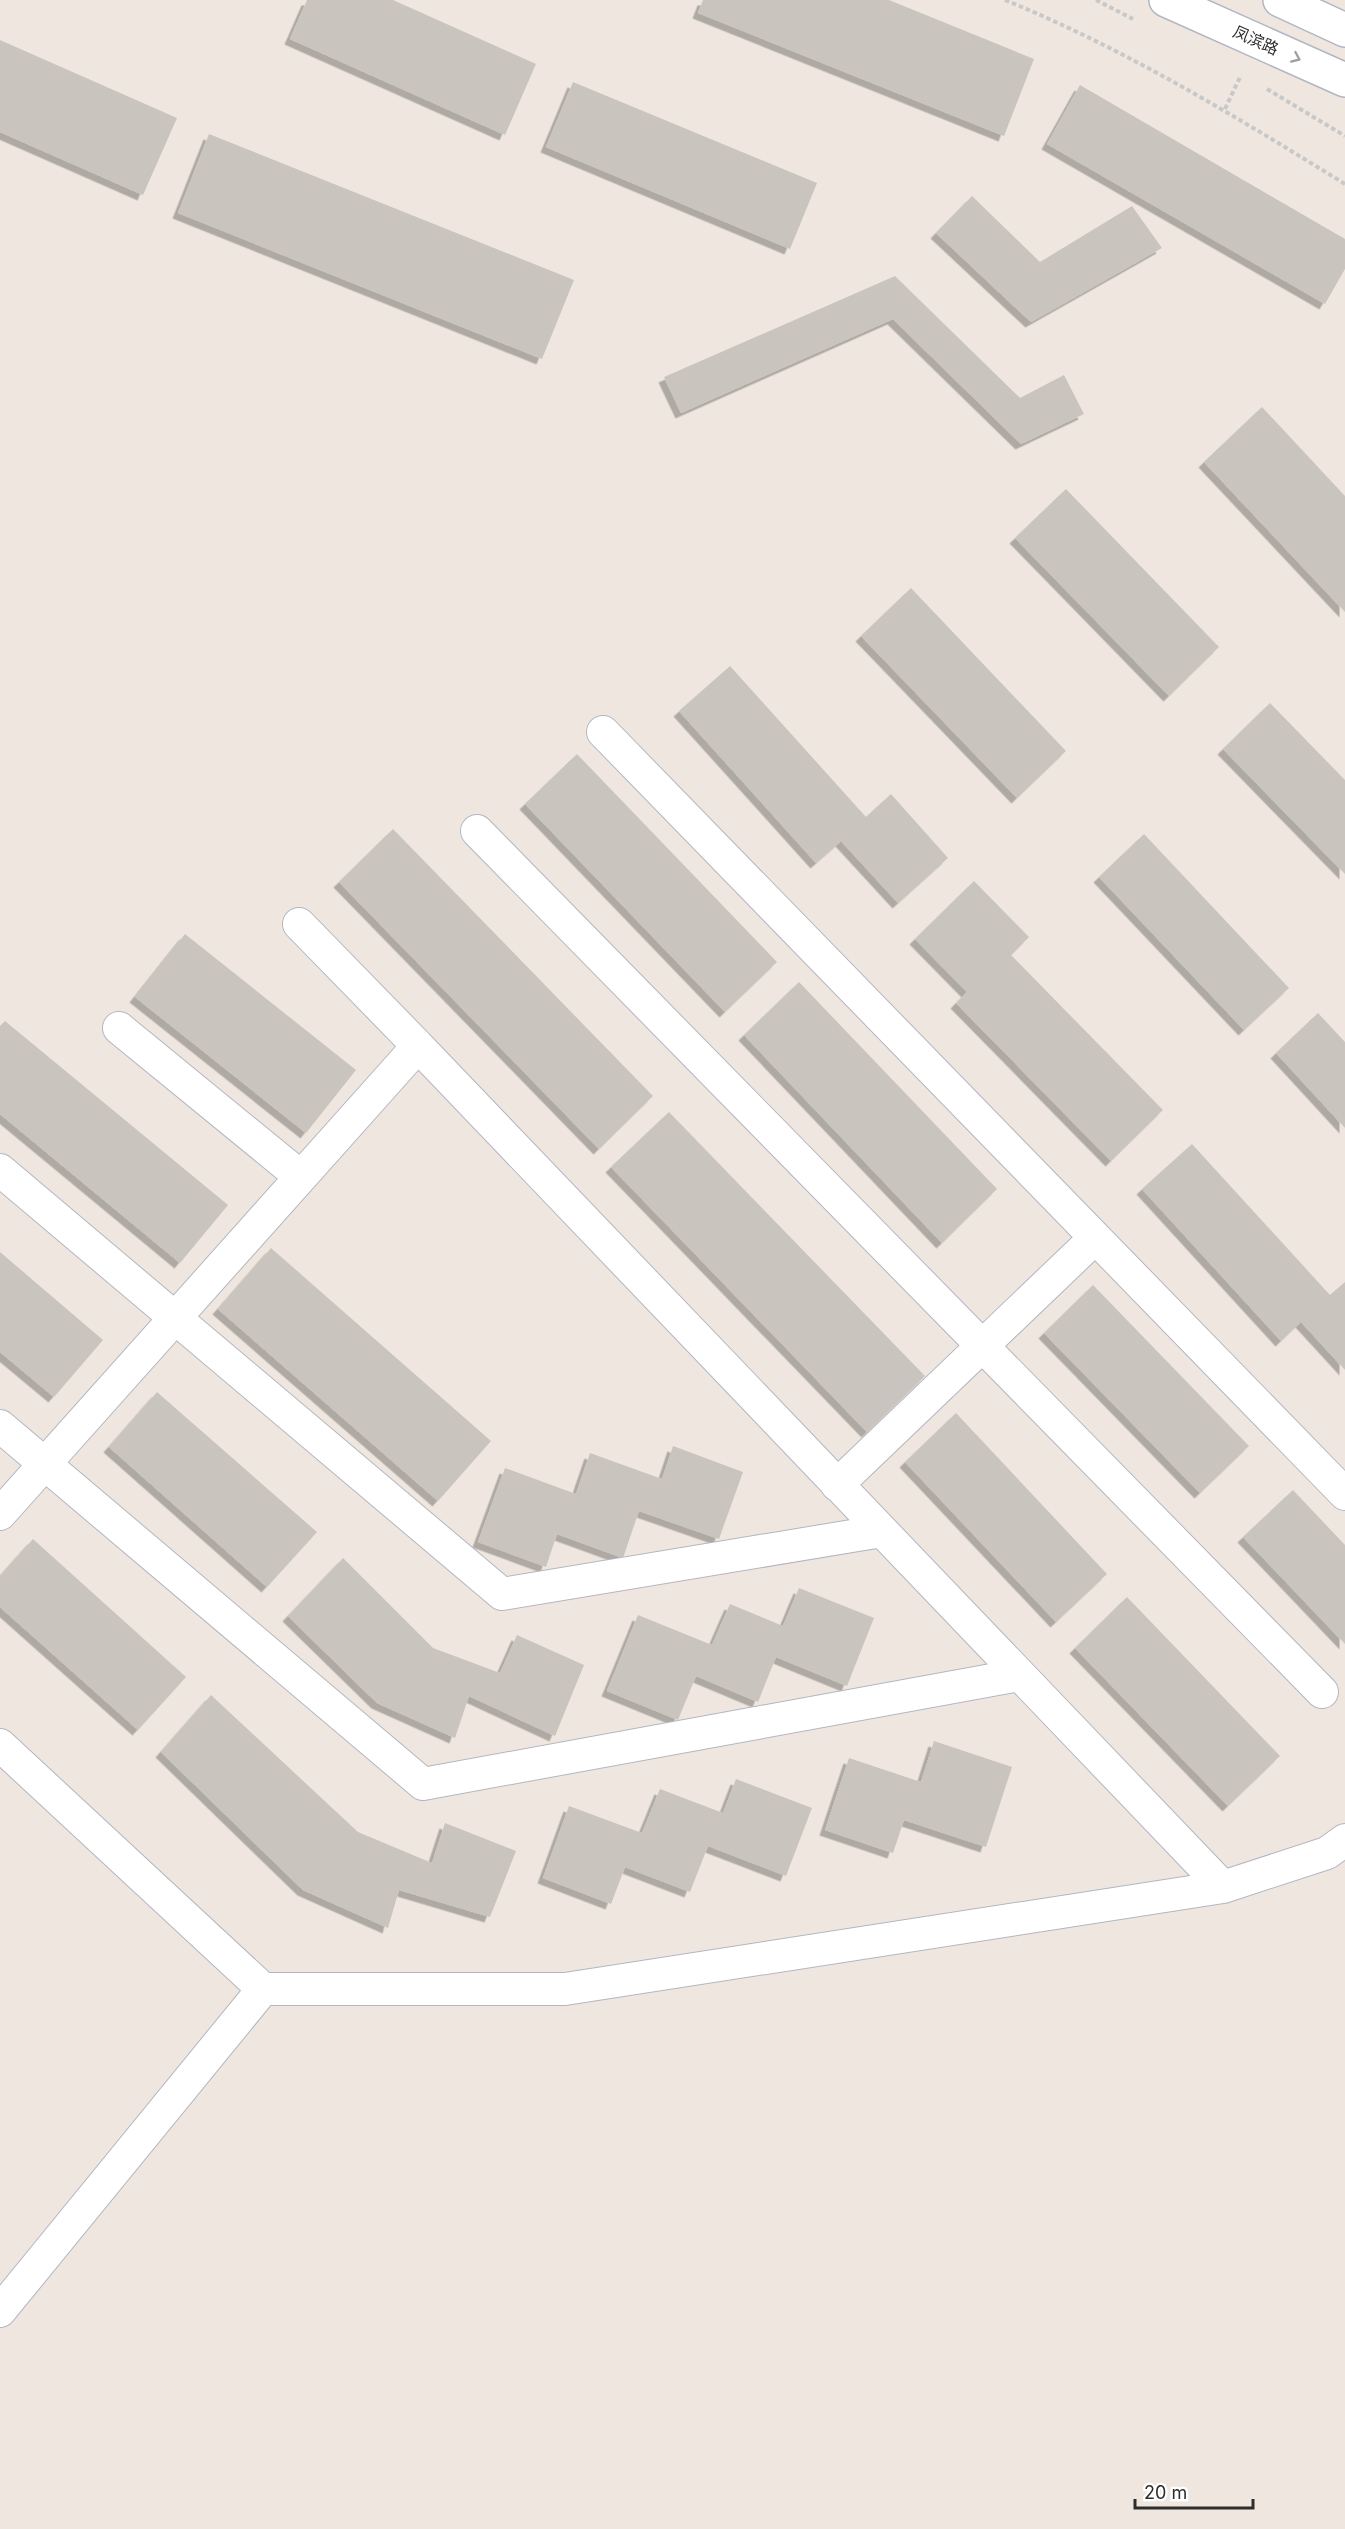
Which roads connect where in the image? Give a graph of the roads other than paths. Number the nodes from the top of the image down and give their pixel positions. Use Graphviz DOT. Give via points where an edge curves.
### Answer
graph roads {
  1 [pos="1166,0"];
  2 [pos="1280,0"];
  3 [pos="1345,30"];
  4 [pos="1345,80"];
  5 [pos="603,732"];
  6 [pos="477,831"];
  7 [pos="299,924"];
  8 [pos="119,1028"];
  9 [pos="418,1046"];
  10 [pos="0,1170"];
  11 [pos="301,1177"];
  12 [pos="1095,1238"];
  13 [pos="174,1319"];
  14 [pos="983,1346"];
  15 [pos="0,1426"];
  16 [pos="44,1464"];
  17 [pos="837,1485"];
  18 [pos="1345,1494"];
  19 [pos="0,1514"];
  20 [pos="882,1531"];
  21 [pos="1019,1675"];
  22 [pos="1322,1692"];
  23 [pos="0,1745"];
  24 [pos="1345,1840"];
  25 [pos="1223,1887"];
  26 [pos="263,1989"];
  27 [pos="0,2311"];
  1 -- 4 [label="street, 凤滨路, one-way"];
  2 -- 3 [label="street"];
  5 -- 12 [label="street"];
  6 -- 14 [label="street"];
  7 -- 9 [label="street"];
  8 -- 11 [label="street"];
  9 -- 11 [label="street"];
  9 -- 17 [label="street"];
  10 -- 13 [label="street"];
  11 -- 13 [label="street"];
  12 -- 14 [label="street"];
  12 -- 18 [label="street"];
  13 -- 16 [label="street"];
  13 -- 20 [label="street" via="502,1594"];
  14 -- 17 [label="street"];
  14 -- 22 [label="street"];
  15 -- 16 [label="street"];
  16 -- 19 [label="street"];
  16 -- 21 [label="street" via="423,1784"];
  17 -- 20 [label="street"];
  20 -- 21 [label="street"];
  21 -- 25 [label="street"];
  23 -- 26 [label="street"];
  24 -- 25 [label="street" via="1327,1853"];
  25 -- 26 [label="street" via="565,1989"];
  26 -- 27 [label="street"];
}
